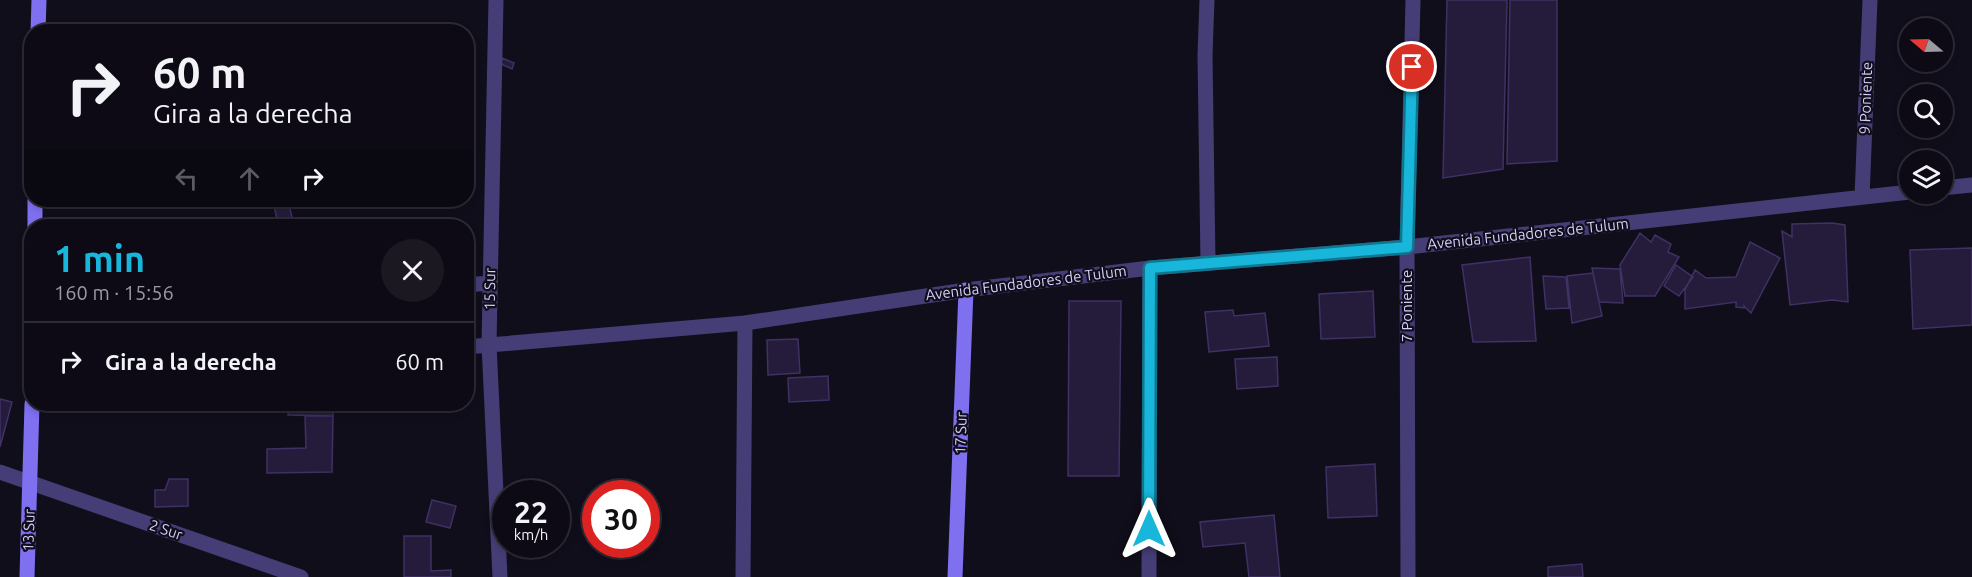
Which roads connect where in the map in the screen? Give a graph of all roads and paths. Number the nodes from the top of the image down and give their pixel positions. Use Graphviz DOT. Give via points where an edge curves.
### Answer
graph roads {
  1 [pos="39,0"];
  2 [pos="496,0"];
  3 [pos="1207,0"];
  4 [pos="1413,0"];
  5 [pos="1870,0"];
  6 [pos="38,24"];
  7 [pos="1972,185"];
  8 [pos="1953,187"];
  9 [pos="1899,193"];
  10 [pos="1862,197"];
  11 [pos="1407,247"];
  12 [pos="1208,263"];
  13 [pos="1150,268"];
  14 [pos="490,283"];
  15 [pos="474,284"];
  16 [pos="966,290"];
  17 [pos="745,324"];
  18 [pos="489,344"];
  19 [pos="474,346"];
  20 [pos="32,411"];
  21 [pos="0,472"];
  22 [pos="30,483"];
  23 [pos="27,577"];
  24 [pos="301,577"];
  25 [pos="500,577"];
  26 [pos="743,577"];
  27 [pos="955,577"];
  28 [pos="1149,577"];
  29 [pos="1408,577"];
  1 -- 6 [label="street"];
  2 -- 14 [label="street, 15 Sur"];
  3 -- 12 [label="street"];
  4 -- 11 [label="street, 7 Poniente"];
  5 -- 10 [label="street, 9 Poniente"];
  7 -- 8 [label="street"];
  9 -- 10 [label="street, Avenida Fundadores de Tulum"];
  10 -- 11 [label="street, Avenida Fundadores de Tulum"];
  11 -- 12 [label="street, Avenida Fundadores de Tulum"];
  11 -- 29 [label="street, 7 Poniente"];
  12 -- 13 [label="street, Avenida Fundadores de Tulum"];
  13 -- 16 [label="street, Avenida Fundadores de Tulum"];
  13 -- 28 [label="street"];
  14 -- 15 [label="street"];
  14 -- 18 [label="street, 15 Sur"];
  16 -- 17 [label="street, Avenida Fundadores de Tulum"];
  16 -- 27 [label="street, 17 Sur"];
  17 -- 18 [label="street, Avenida Fundadores de Tulum"];
  17 -- 26 [label="street"];
  18 -- 19 [label="street, Avenida Fundadores de Tulum"];
  18 -- 25 [label="street, 15 Sur"];
  20 -- 22 [label="street, 13 Sur"];
  21 -- 22 [label="street, 2 Sur"];
  22 -- 23 [label="street, 13 Sur"];
  22 -- 24 [label="street, 2 Sur"];
}
